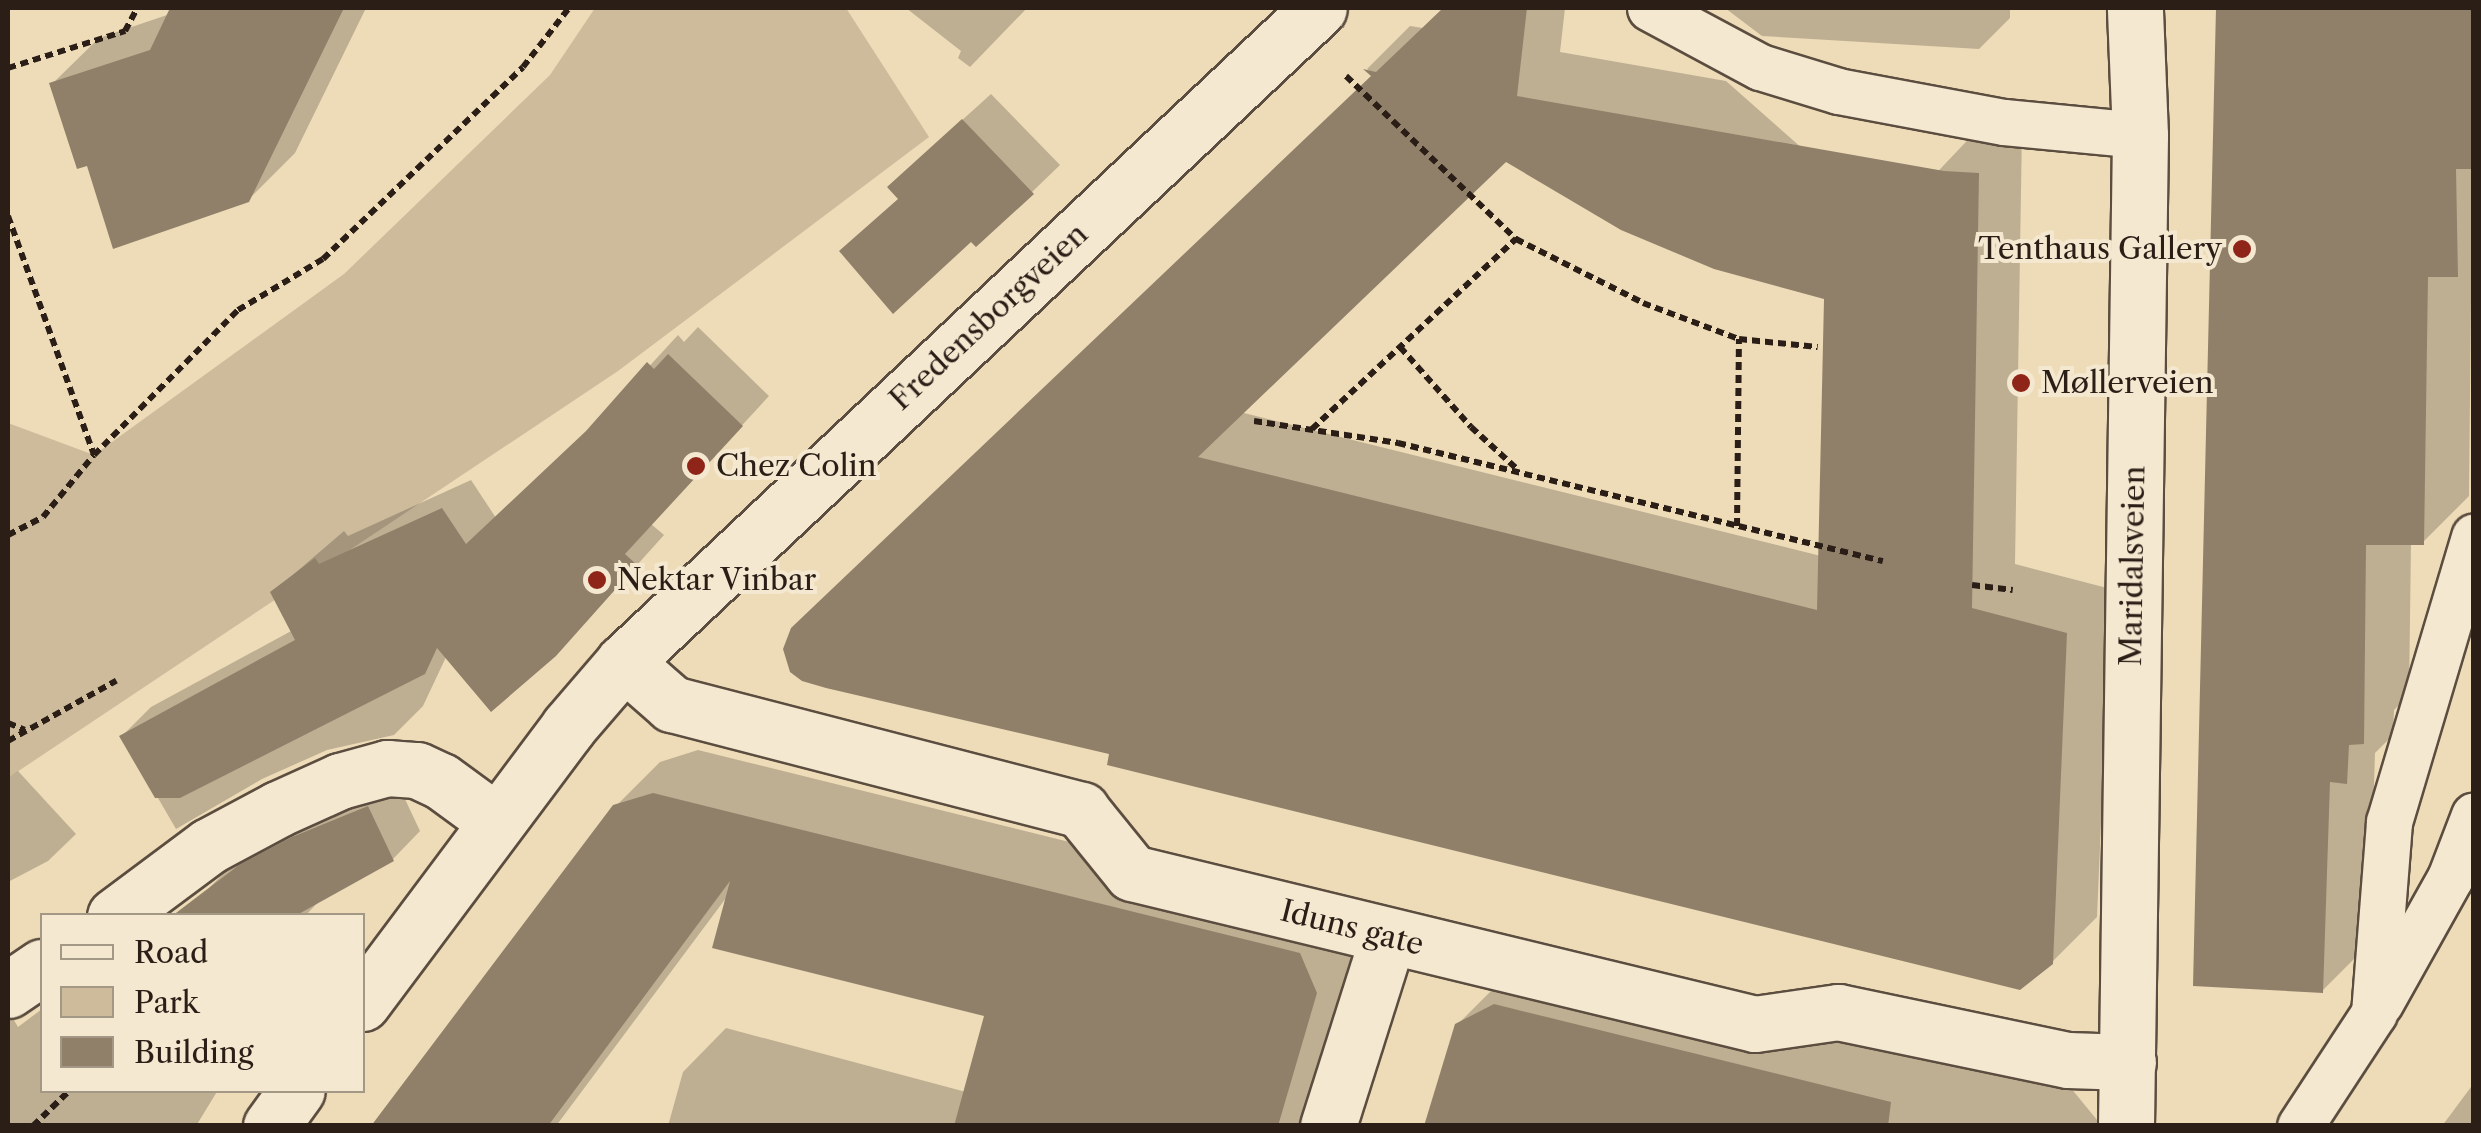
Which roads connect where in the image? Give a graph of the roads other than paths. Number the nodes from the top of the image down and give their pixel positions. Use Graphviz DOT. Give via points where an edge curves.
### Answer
graph roads {
  1 [pos="1320,8"];
  2 [pos="1650,8"];
  3 [pos="2135,8"];
  4 [pos="2140,135"];
  5 [pos="2474,536"];
  6 [pos="624,662"];
  7 [pos="2474,816"];
  8 [pos="498,822"];
  9 [pos="119,913"];
  10 [pos="1388,937"];
  11 [pos="40,968"];
  12 [pos="8,990"];
  13 [pos="365,999"];
  14 [pos="2374,1013"];
  15 [pos="2128,1062"];
  16 [pos="295,1093"];
  17 [pos="271,1126"];
  18 [pos="1328,1126"];
  19 [pos="2126,1126"];
  20 [pos="2300,1126"];
  1 -- 6 [label="street, Fredensborgveien"];
  2 -- 4 [label="lane" via="1760,67 1838,91 2004,122"];
  3 -- 4 [label="street, Maridalsveien"];
  4 -- 15 [label="street, Maridalsveien"];
  5 -- 14 [label="lane" via="2389,822"];
  6 -- 8 [label="street, Fredensborgveien"];
  6 -- 10 [label="street, Iduns gate" via="672,704 1081,810 1132,873"];
  7 -- 14 [label="lane" via="2450,878"];
  8 -- 9 [label="street" via="441,781 417,770 387,768 278,809 210,846"];
  8 -- 13 [label="street, Fredensborgveien"];
  10 -- 15 [label="street, Iduns gate" via="1755,1024 1838,1012 2068,1060"];
  10 -- 18 [label="street"];
  11 -- 12 [label="street"];
  14 -- 20 [label="lane"];
  15 -- 19 [label="street, Maridalsveien"];
  16 -- 17 [label="street"];
}
